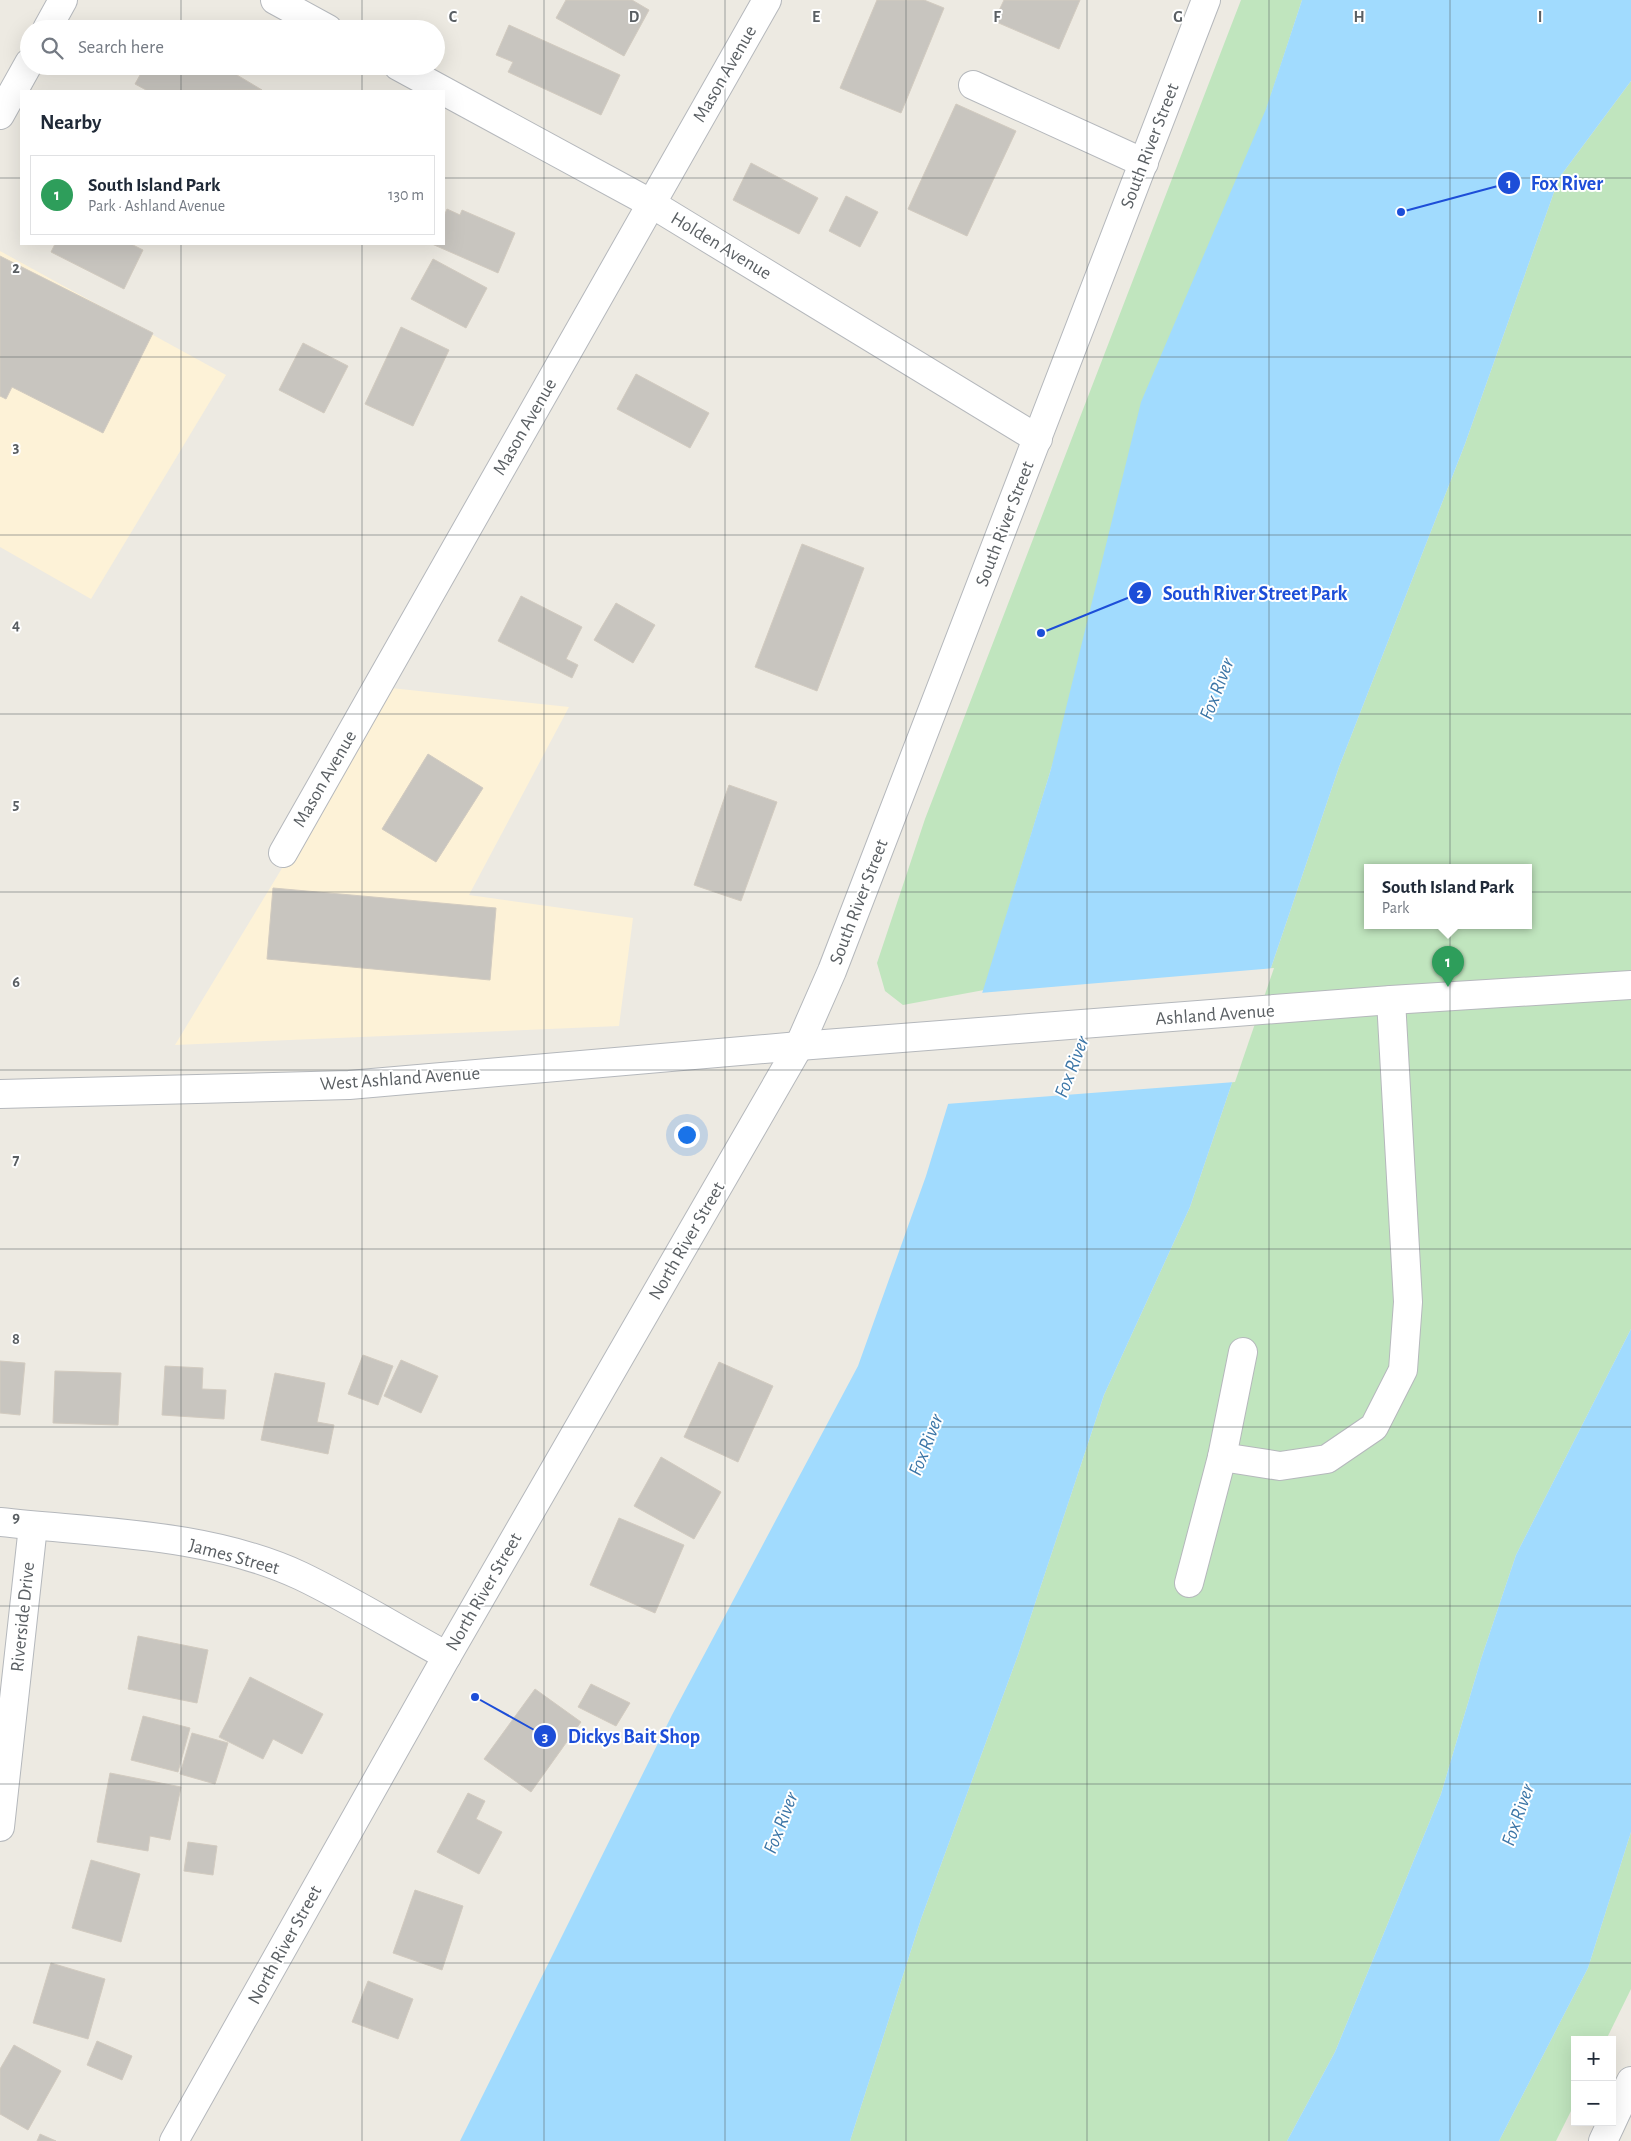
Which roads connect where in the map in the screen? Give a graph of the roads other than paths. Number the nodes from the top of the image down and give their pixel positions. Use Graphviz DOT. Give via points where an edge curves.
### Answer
graph roads {
  1 [pos="63,0"];
  2 [pos="275,0"];
  3 [pos="767,0"];
  4 [pos="1206,0"];
  5 [pos="52,20"];
  6 [pos="312,20"];
  7 [pos="22,75"];
  8 [pos="415,75"];
  9 [pos="973,85"];
  10 [pos="442,90"];
  11 [pos="445,92"];
  12 [pos="0,115"];
  13 [pos="1144,163"];
  14 [pos="652,204"];
  15 [pos="1038,439"];
  16 [pos="283,853"];
  17 [pos="1620,986"];
  18 [pos="1391,1000"];
  19 [pos="799,1046"];
  20 [pos="0,1094"];
  21 [pos="1243,1352"];
  22 [pos="1222,1457"];
  23 [pos="0,1522"];
  24 [pos="33,1526"];
  25 [pos="1188,1583"];
  26 [pos="447,1656"];
  27 [pos="0,1827"];
  28 [pos="1629,2094"];
  29 [pos="174,2141"];
  30 [pos="1603,2141"];
  1 -- 5 [label="street"];
  2 -- 6 [label="street"];
  3 -- 14 [label="street, Mason Avenue"];
  4 -- 13 [label="street, South River Street"];
  7 -- 12 [label="street"];
  8 -- 10 [label="street, Holden Avenue"];
  9 -- 13 [label="street"];
  11 -- 14 [label="street, Holden Avenue"];
  13 -- 15 [label="street, South River Street"];
  14 -- 15 [label="street, Holden Avenue"];
  14 -- 16 [label="street, Mason Avenue"];
  15 -- 19 [label="street, South River Street" via="832,971"];
  17 -- 18 [label="street, Ashland Avenue"];
  18 -- 19 [label="street, Ashland Avenue"];
  18 -- 22 [label="street" via="1408,1302 1403,1370 1374,1427 1327,1459 1280,1466"];
  19 -- 20 [label="street, West Ashland Avenue" via="349,1085"];
  19 -- 26 [label="street, North River Street"];
  21 -- 22 [label="street"];
  22 -- 25 [label="street"];
  23 -- 24 [label="street, James Street"];
  24 -- 26 [label="street, James Street" via="204,1546 256,1560 300,1576"];
  24 -- 27 [label="street, Riverside Drive"];
  26 -- 29 [label="street, North River Street"];
  28 -- 30 [label="street"];
}
